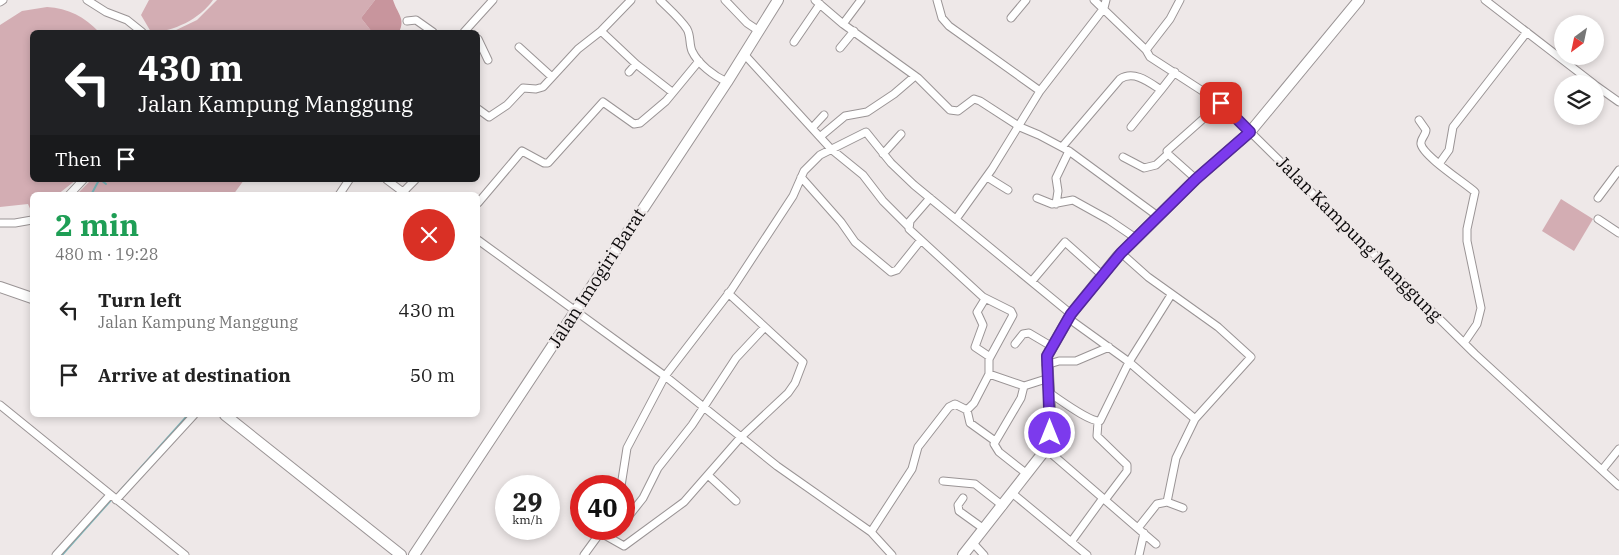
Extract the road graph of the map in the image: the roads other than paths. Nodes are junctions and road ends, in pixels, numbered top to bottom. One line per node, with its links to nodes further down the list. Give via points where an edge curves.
1 (87, 0): 21 (street)
2 (493, 0): 23 (street)
3 (631, 0): 24 (street)
4 (660, 0): 34 (street, via 686,27 692,51)
5 (725, 0): 20 (street)
6 (778, 0): 20 (main road, Jalan Imogiri Barat)
7 (861, 0): 19 (street)
8 (937, 0): 43 (street, via 942,18 949,26)
9 (1026, 0): 17 (street)
10 (1094, 0): 16 (street, Jalan Kampung Manggung)
11 (1106, 0): 16 (street)
12 (1180, 0): 31 (street)
13 (1359, 0): 54 (main road)
14 (1485, 0): 26 (street)
15 (818, 2): 19 (street); 27 (street)
16 (1104, 8): 31 (street, Jalan Kampung Manggung); 43 (street)
17 (1012, 18)
18 (407, 21): 22 (street, via 416,20)
19 (843, 24): 25 (street)
20 (757, 29): 32 (main road, Jalan Imogiri Barat)
21 (140, 30)
22 (430, 30)
23 (469, 30)
24 (601, 31): 35 (street); 40 (street, via 578,48)
25 (854, 31): 30 (street); 39 (street)
26 (1527, 32): 38 (street); 62 (street, via 1452,127 1450,150)
27 (794, 42)
28 (480, 43): 33 (street)
29 (519, 47): 40 (street)
30 (840, 48)
31 (1146, 50): 37 (street, Jalan Kampung Manggung, via 1150,57)
32 (744, 54): 41 (main road, Jalan Imogiri Barat); 51 (street)
33 (488, 60)
34 (699, 60): 41 (street); 45 (street)
35 (636, 64): 36 (street); 45 (street)
36 (629, 72)
37 (1175, 72): 42 (street); 47 (street, Jalan Kampung Manggung)
38 (1582, 75)
39 (915, 76): 52 (street, via 950,110 962,110 976,98); 56 (street, via 867,112 845,116)
40 (552, 77): 48 (street, via 540,88 523,88 489,117)
41 (725, 81): 97 (main road, Jalan Imogiri Barat)
42 (1161, 90): 53 (street); 58 (street, via 1146,80 1126,75)
43 (1040, 91): 52 (street)
44 (1604, 91): 46 (street)
45 (672, 92): 77 (street, via 660,107 637,124 603,102 548,163 522,151)
46 (1619, 102)
47 (1221, 103): 54 (street, Jalan Kampung Manggung); 60 (street, via 1168,149)
48 (480, 112)
49 (824, 115): 51 (street)
50 (1419, 120): 62 (street, via 1426,132 1421,145)
51 (812, 127): 56 (street)
52 (1020, 127): 58 (street); 65 (street)
53 (1131, 127)
54 (1250, 132): 66 (main road); 100 (street, Jalan Kampung Manggung)
55 (901, 134): 59 (street)
56 (821, 136): 57 (street)
57 (831, 149): 59 (street, via 866,132); 64 (street, via 811,162); 84 (street, via 863,175)
58 (1066, 149): 78 (street, via 1056,178); 79 (street)
59 (883, 154): 74 (street)
60 (1168, 154): 61 (street, via 1156,164 1144,168); 66 (street)
61 (1123, 157)
62 (1439, 164): 100 (street, via 1475,192 1467,241 1480,316)
63 (1619, 170): 76 (street)
64 (801, 177): 87 (street, via 855,242 891,272 897,270); 93 (street, via 793,196)
65 (987, 177): 70 (street); 80 (street)
66 (1196, 179): 79 (main road)
67 (81, 182): 71 (street)
68 (389, 182): 72 (street)
69 (413, 182): 73 (street)
70 (1008, 190)
71 (72, 192)
72 (402, 192)
73 (406, 192)
74 (930, 198): 80 (street); 84 (street)
75 (1036, 198): 78 (street)
76 (1598, 198)
77 (480, 201)
78 (1056, 204): 86 (street, via 1073,200)
79 (1159, 217): 86 (main road)
80 (956, 219): 91 (street)
81 (1598, 219): 85 (street)
82 (30, 220): 83 (street)
83 (0, 223)
84 (908, 226): 87 (street)
85 (1619, 233)
86 (1137, 239): 89 (main road)
87 (921, 240): 96 (street)
88 (480, 241): 97 (street)
89 (1121, 253): 90 (main road); 94 (street)
90 (1102, 275): 91 (street, via 1065,242); 98 (main road)
91 (1032, 281): 98 (street)
92 (0, 287): 95 (main road)
93 (728, 294): 99 (street); 108 (street)
94 (1171, 295): 105 (street); 117 (street, via 1210,321 1251,357)
95 (30, 297)
96 (985, 299): 104 (street, via 977,312 984,325 975,347); 104 (street, via 1012,314)
97 (571, 309): 108 (street); 152 (main road, Jalan Imogiri Barat)
98 (1070, 316): 102 (main road); 103 (street)
99 (764, 328): 113 (street, via 736,358); 119 (street, via 804,365 788,393)
100 (1464, 343): 123 (street, Jalan Kampung Manggung)
101 (1015, 344): 102 (street, via 1028,333)
102 (1051, 346): 106 (main road)
103 (1108, 347): 105 (street); 106 (street, via 1076,361)
104 (990, 357): 107 (street)
105 (1129, 362): 117 (street); 118 (street)
106 (1046, 364): 109 (main road)
107 (988, 374): 110 (street); 114 (street, via 974,403)
108 (665, 376): 113 (street); 125 (street, via 629,445)
109 (1046, 379): 110 (street); 111 (main road)
110 (1024, 386): 120 (street, via 1021,398)
111 (1048, 392): 118 (street); 121 (main road, via 1051,426)
112 (0, 405): 130 (street)
113 (704, 408): 119 (street); 136 (street, via 658,468)
114 (967, 410): 120 (street, via 970,423); 140 (street, via 951,405 919,445 912,468)
115 (192, 417): 130 (street)
116 (228, 417): 151 (main road)
117 (1195, 419): 134 (street, via 1176,458)
118 (1098, 422): 132 (street, via 1097,436 1127,465 1127,470)
119 (740, 438): 126 (street); 140 (street)
120 (995, 441): 124 (street, via 999,452)
121 (1046, 449): 124 (main road); 132 (street)
122 (1619, 449): 123 (street)
123 (1602, 470): 128 (street, Jalan Kampung Manggung)
124 (1027, 474): 129 (main road)
125 (623, 475)
126 (709, 476): 133 (street); 142 (street, via 674,511)
127 (943, 480): 135 (street, via 975,484)
128 (1619, 486)
129 (1012, 494): 135 (main road); 146 (street)
130 (113, 497): 149 (street); 150 (street)
131 (963, 498): 139 (street, via 958,505 959,511)
132 (1104, 499): 138 (street); 146 (street)
133 (736, 501)
134 (1167, 502): 137 (street); 138 (street, via 1157,504)
135 (1003, 506): 139 (main road)
136 (635, 508)
137 (1183, 508)
138 (1138, 528): 141 (street)
139 (984, 529): 147 (main road)
140 (871, 532): 154 (street)
141 (1144, 533): 148 (street); 158 (street)
142 (635, 538)
143 (595, 540): 153 (street)
144 (613, 540): 145 (street, via 620,546)
145 (632, 540)
146 (1071, 542): 157 (street)
147 (973, 543): 155 (main road); 156 (street)
148 (1156, 544)
149 (56, 555)
150 (185, 555)
151 (401, 555)
152 (414, 555)
153 (584, 555)
154 (892, 555)
155 (963, 555)
156 (984, 555)
157 (1087, 555)
158 (1139, 555)

